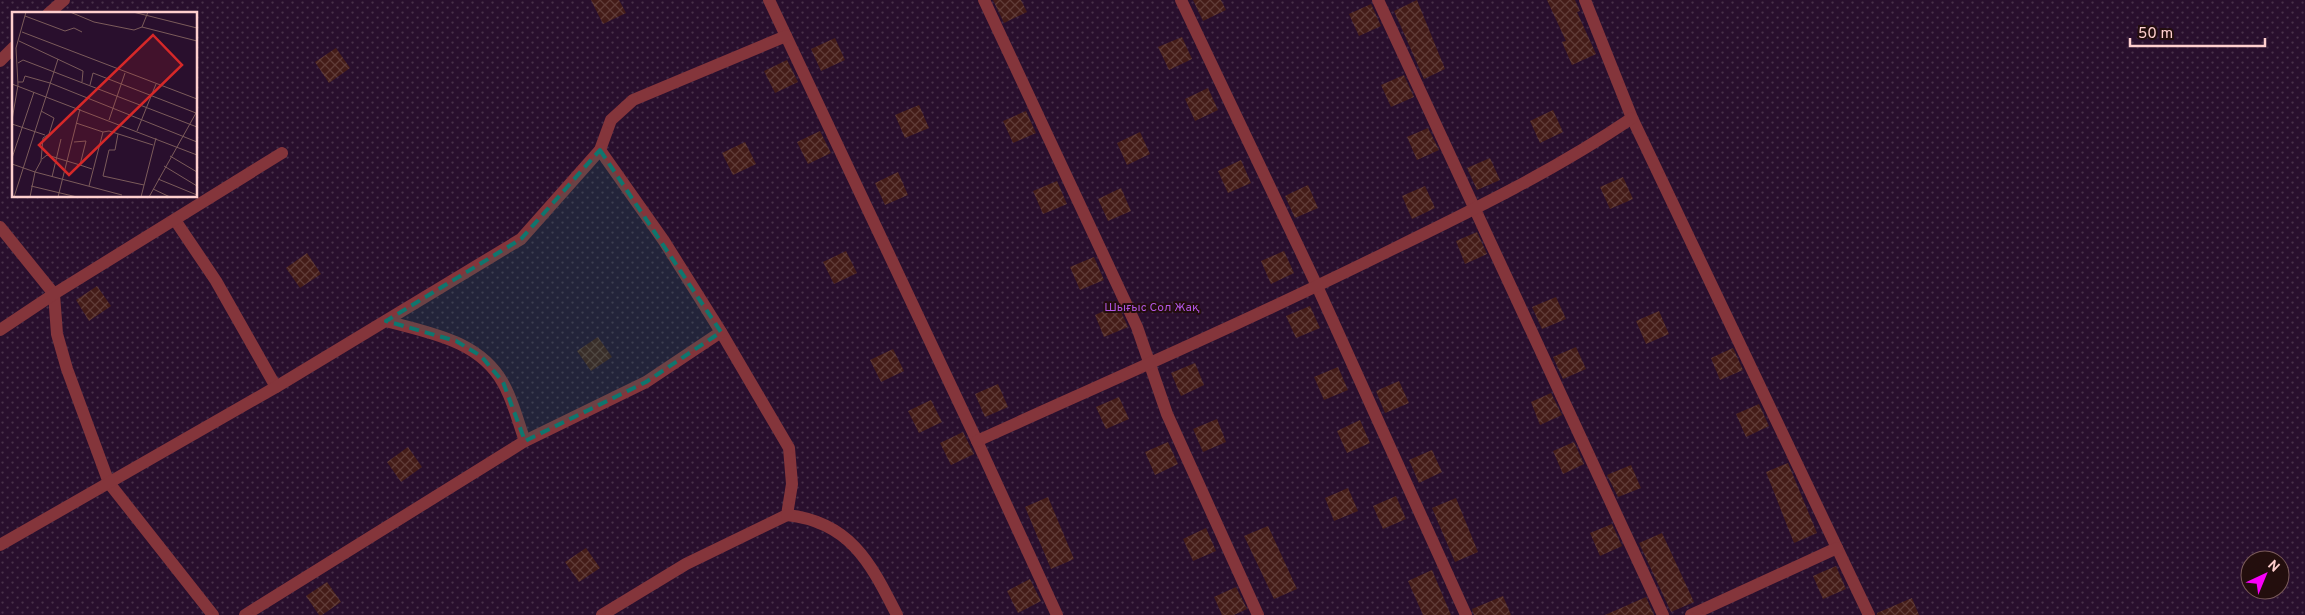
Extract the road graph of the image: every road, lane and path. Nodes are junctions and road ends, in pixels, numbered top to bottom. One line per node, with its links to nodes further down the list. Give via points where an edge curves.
1 (64, 0): 7 (street)
2 (769, 0): 8 (street)
3 (984, 0): 22 (street, via 1137,327)
4 (1180, 0): 17 (street)
5 (1378, 0): 14 (street)
6 (1585, 0): 11 (street)
7 (50, 12)
8 (786, 36): 12 (street, via 633,100 611,120); 25 (street)
9 (12, 49): 10 (street)
10 (0, 61)
11 (1632, 118): 14 (street, via 1589,147); 29 (street)
12 (600, 150): 19 (street, via 521,239); 21 (street, via 664,241)
13 (282, 153): 15 (street)
14 (1475, 209): 17 (street); 37 (street)
15 (175, 220): 18 (street); 23 (street, via 216,281)
16 (0, 227): 18 (street)
17 (1318, 286): 22 (street); 36 (street)
18 (54, 294): 20 (street); 26 (street, via 57,334 66,369)
19 (386, 321): 23 (street); 24 (street, via 456,341 481,356 503,382)
20 (0, 330)
21 (721, 332): 24 (street, via 646,382); 27 (street, via 789,448 792,484)
22 (1148, 363): 25 (street); 35 (street, via 1167,414)
23 (276, 387): 26 (street)
24 (525, 441): 31 (street)
25 (977, 441): 34 (street)
26 (109, 483): 28 (street); 30 (street)
27 (787, 515): 32 (street, via 686,564); 33 (street, via 806,517 849,540 873,567)
28 (0, 545)
29 (1837, 548): 38 (street); 39 (street)
30 (213, 615)
31 (245, 615)
32 (602, 615)
33 (897, 615)
34 (1056, 615)
35 (1258, 615)
36 (1466, 615)
37 (1663, 615)
38 (1691, 615)
39 (1869, 615)

